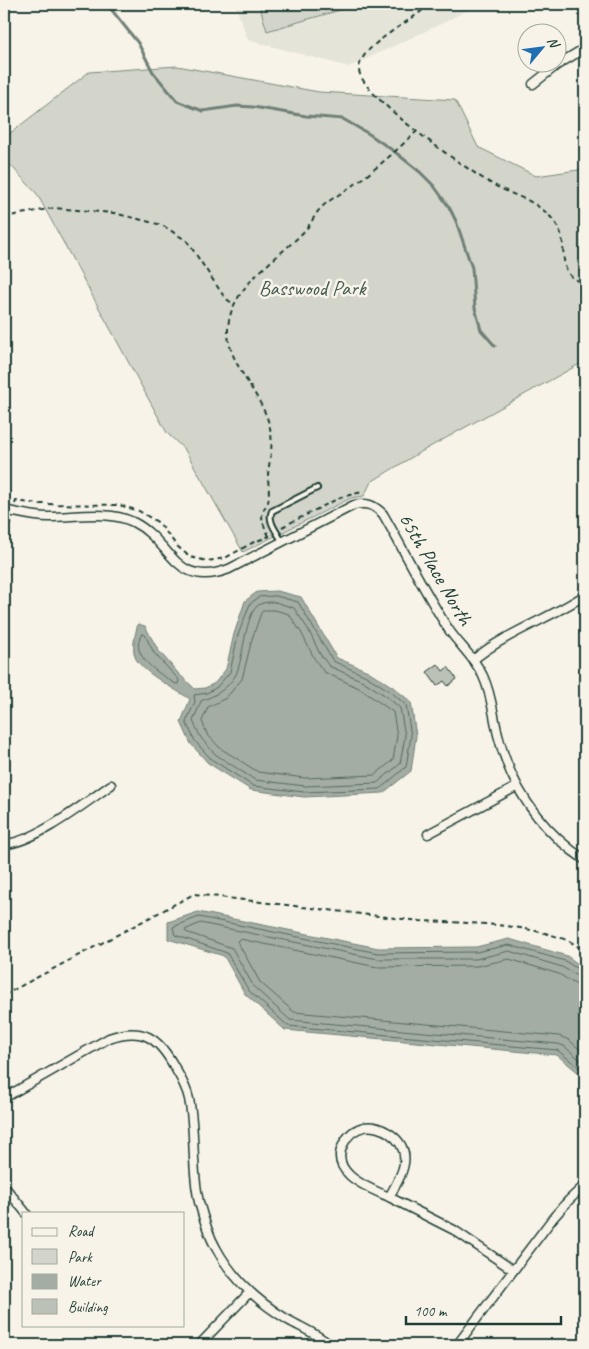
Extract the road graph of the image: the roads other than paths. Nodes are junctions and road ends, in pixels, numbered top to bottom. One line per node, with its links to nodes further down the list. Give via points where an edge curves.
1 (585, 48): 2 (street)
2 (533, 84)
3 (316, 488): 5 (lane, via 272,511 270,516)
4 (4, 510): 5 (street, 65th Place North, via 48,517 108,516 132,521 145,529 180,566 192,572 209,574 229,569)
5 (282, 541): 7 (street, 65th Place North, via 354,505 371,504 378,508 450,631)
6 (585, 595): 7 (street, via 497,642)
7 (473, 660): 9 (street, 65th Place North, via 489,691 501,748)
8 (111, 785): 11 (street, via 42,831)
9 (516, 787): 10 (street); 12 (street, 65th Place North, via 538,820)
10 (428, 834)
11 (4, 844)
12 (585, 860)
13 (4, 1098): 19 (street, via 109,1038 136,1033 149,1036 168,1055 189,1097 198,1193 206,1225 229,1268)
14 (585, 1185): 18 (street, via 553,1218)
15 (4, 1186): 17 (street)
16 (389, 1196): 16 (street, via 404,1168 404,1149 385,1130 366,1126 358,1129 341,1148 340,1162 352,1178); 18 (street, via 470,1240)
17 (25, 1212)
18 (513, 1270): 22 (street)
19 (250, 1292): 20 (street); 21 (street, via 266,1306)
20 (199, 1345)
21 (330, 1345)
22 (457, 1345)

